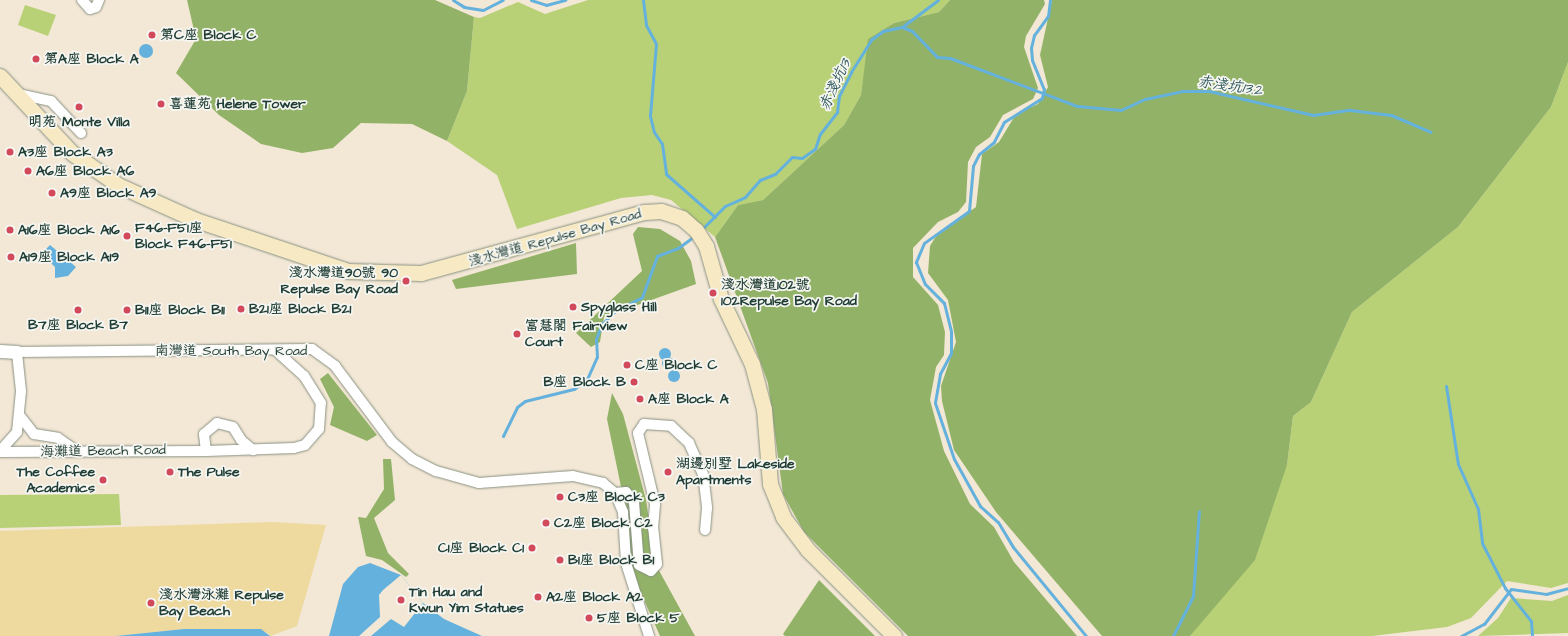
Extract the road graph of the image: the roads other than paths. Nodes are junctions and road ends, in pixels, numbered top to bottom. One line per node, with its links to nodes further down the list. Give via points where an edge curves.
1 (82, 0): 2 (street, via 90,9 96,7)
2 (99, 0)
3 (0, 76): 5 (main road, 淺水灣道 Repulse Bay Road)
4 (0, 87): 5 (main road, 淺水灣道 Repulse Bay Road)
5 (18, 94): 6 (street, via 51,101); 18 (main road, 淺水灣道 Repulse Bay Road, via 72,153 127,189 196,220 348,271 421,273 638,213 661,211 682,218 696,230 706,246 721,298 755,371 764,409 770,484 782,517 808,550)
6 (81, 133)
7 (0, 350): 9 (street, 南灣道 South Bay Road)
8 (275, 350): 9 (street, 南灣道 South Bay Road); 12 (street, 海灘道 Beach Road, via 316,390 322,416 316,434 305,445); 15 (street, 南灣道 South Bay Road, via 312,350 325,356 375,415 392,442 412,459 436,472 479,483 589,477)
9 (17, 352): 10 (street)
10 (20, 416): 11 (street, via 34,434 58,438); 14 (street, via 14,438)
11 (75, 450): 13 (street, 海灘道 Beach Road); 14 (street, 海灘道 Beach Road)
12 (253, 450): 13 (street, 海灘道 Beach Road); 13 (street, via 241,440 233,426 217,423 204,434)
13 (206, 451)
14 (0, 452)
15 (614, 493): 16 (street, 南灣道 South Bay Road, via 626,492 634,502 639,565 651,571 657,564 653,528 655,504 638,433 644,424 671,426 689,443 703,474 707,502); 17 (street, via 623,512 631,589)
16 (705, 530)
17 (649, 636)
18 (894, 636)

